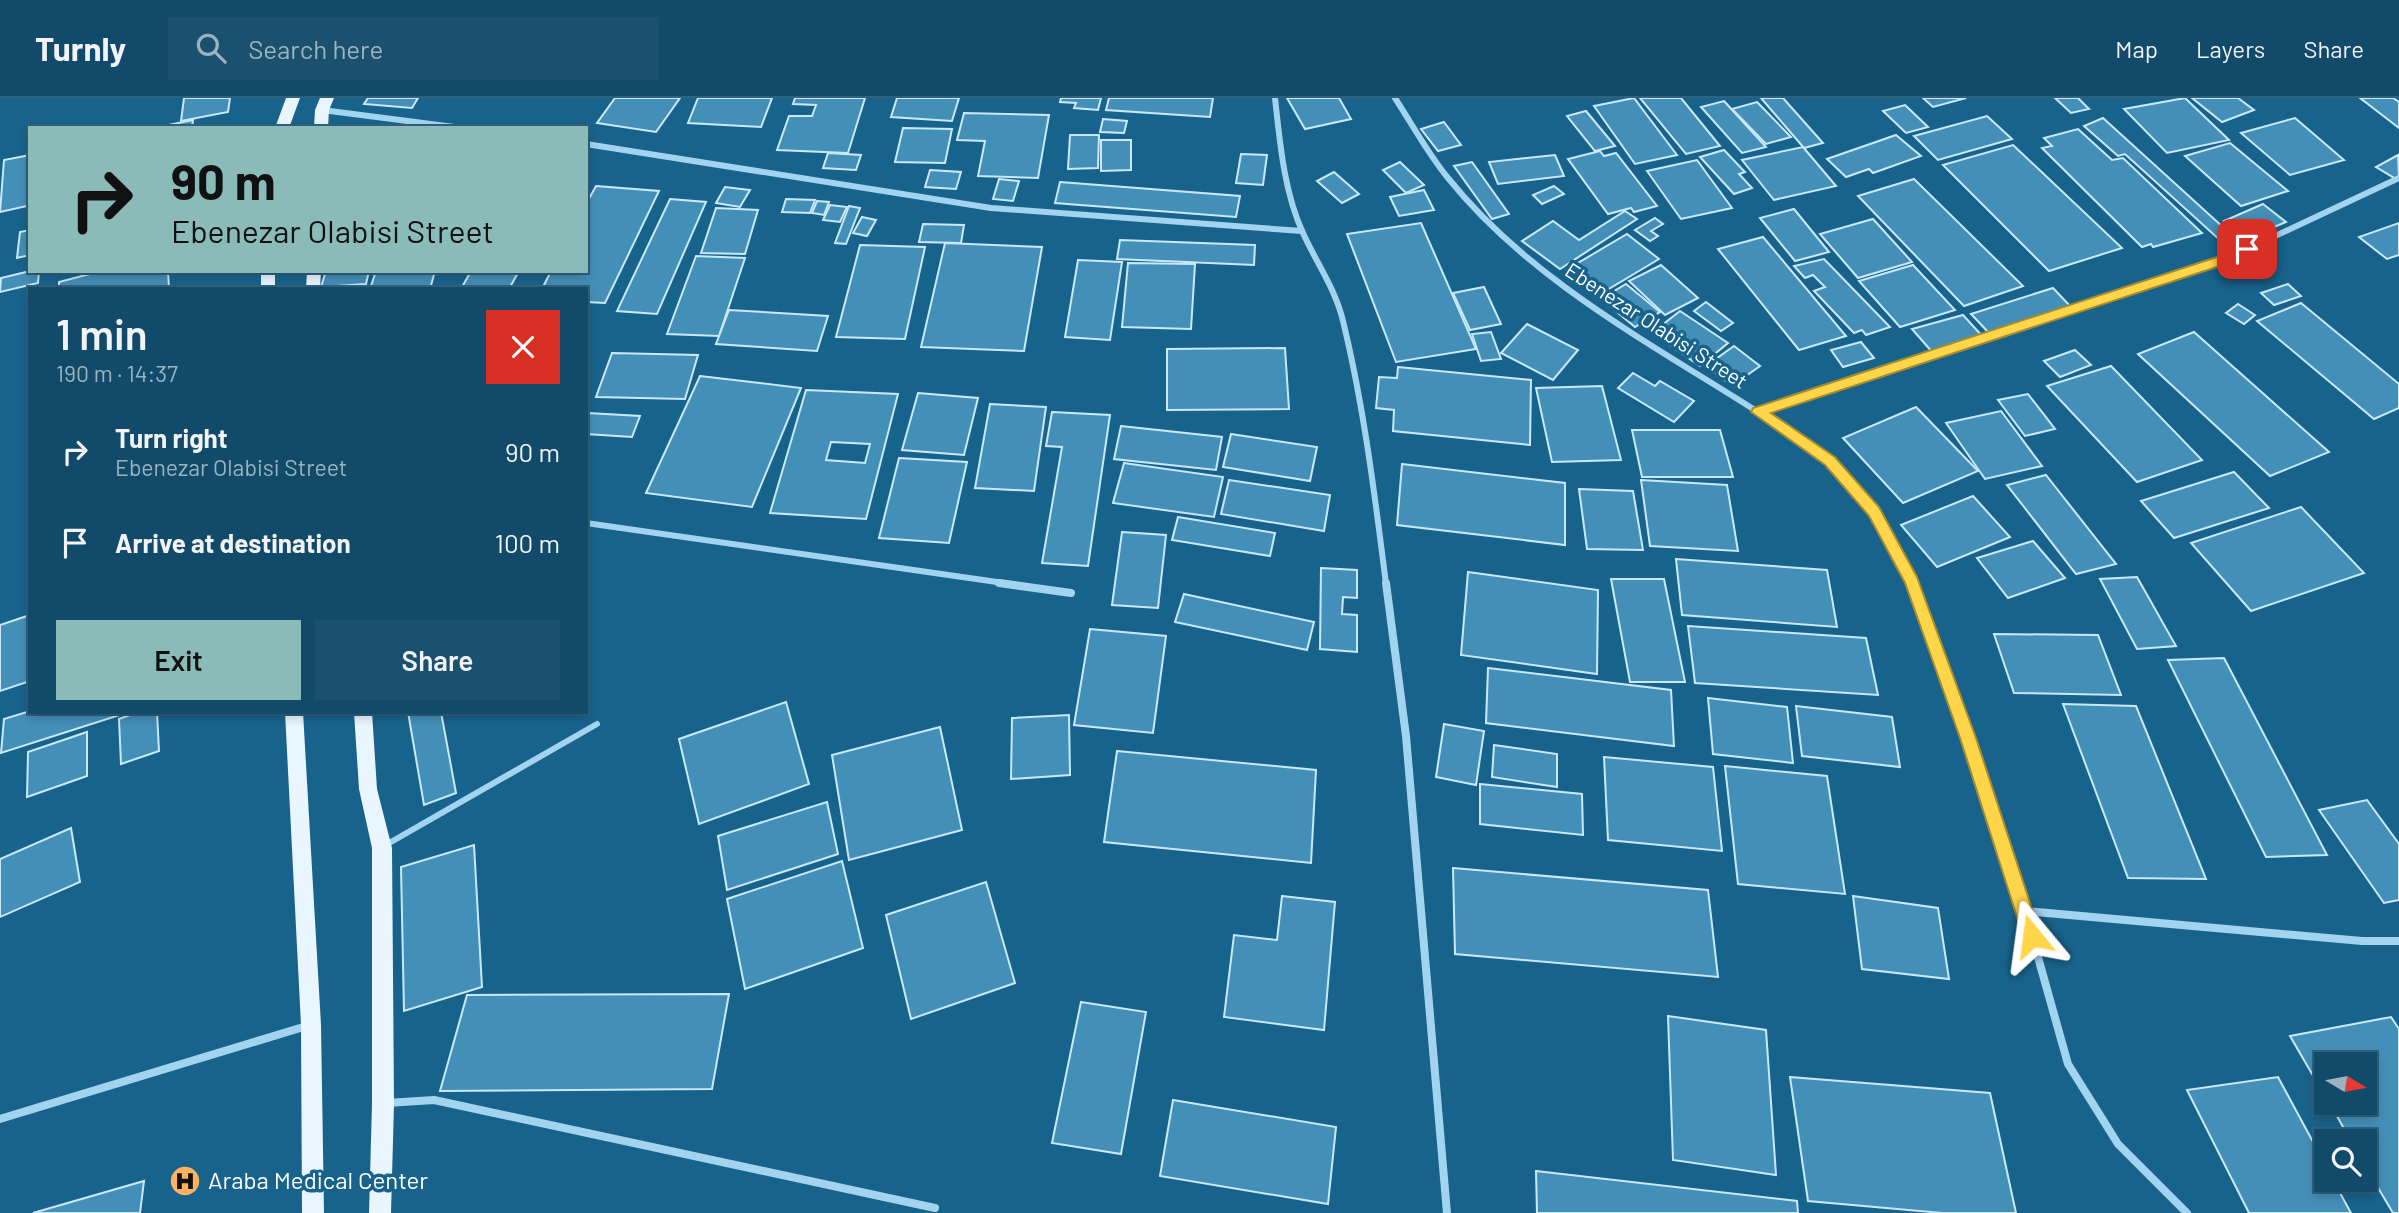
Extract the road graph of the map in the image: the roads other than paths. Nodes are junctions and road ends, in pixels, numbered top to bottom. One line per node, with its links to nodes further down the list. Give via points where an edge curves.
1 (292, 98): 5 (main road)
2 (1275, 98): 10 (street, via 1282,160)
3 (1395, 98): 11 (street, Ebenezar Olabisi Street, via 1448,178 1517,250 1599,311)
4 (324, 104): 6 (main road); 7 (street)
5 (283, 126)
6 (321, 126)
7 (451, 126)
8 (588, 144): 10 (street, via 991,208)
9 (2399, 178): 11 (street, Ebenezar Olabisi Street, via 2222,261)
10 (1302, 231): 26 (street, via 1343,318 1375,496 1406,736)
11 (1758, 412): 18 (street, via 1830,461 1874,511 1912,582)
12 (588, 523): 13 (street)
13 (1071, 593)
14 (294, 714): 20 (main road)
15 (363, 714): 17 (main road, via 368,789)
16 (597, 724): 17 (lane)
17 (382, 848): 21 (main road)
18 (2025, 911): 19 (street); 27 (street, via 2068,1065 2118,1144)
19 (2399, 941)
20 (311, 1025): 22 (street); 24 (main road)
21 (383, 1104): 23 (street, via 434,1100); 25 (main road)
22 (0, 1119)
23 (935, 1208)
24 (313, 1213)
25 (380, 1213)
26 (1447, 1213)
27 (2187, 1213)

